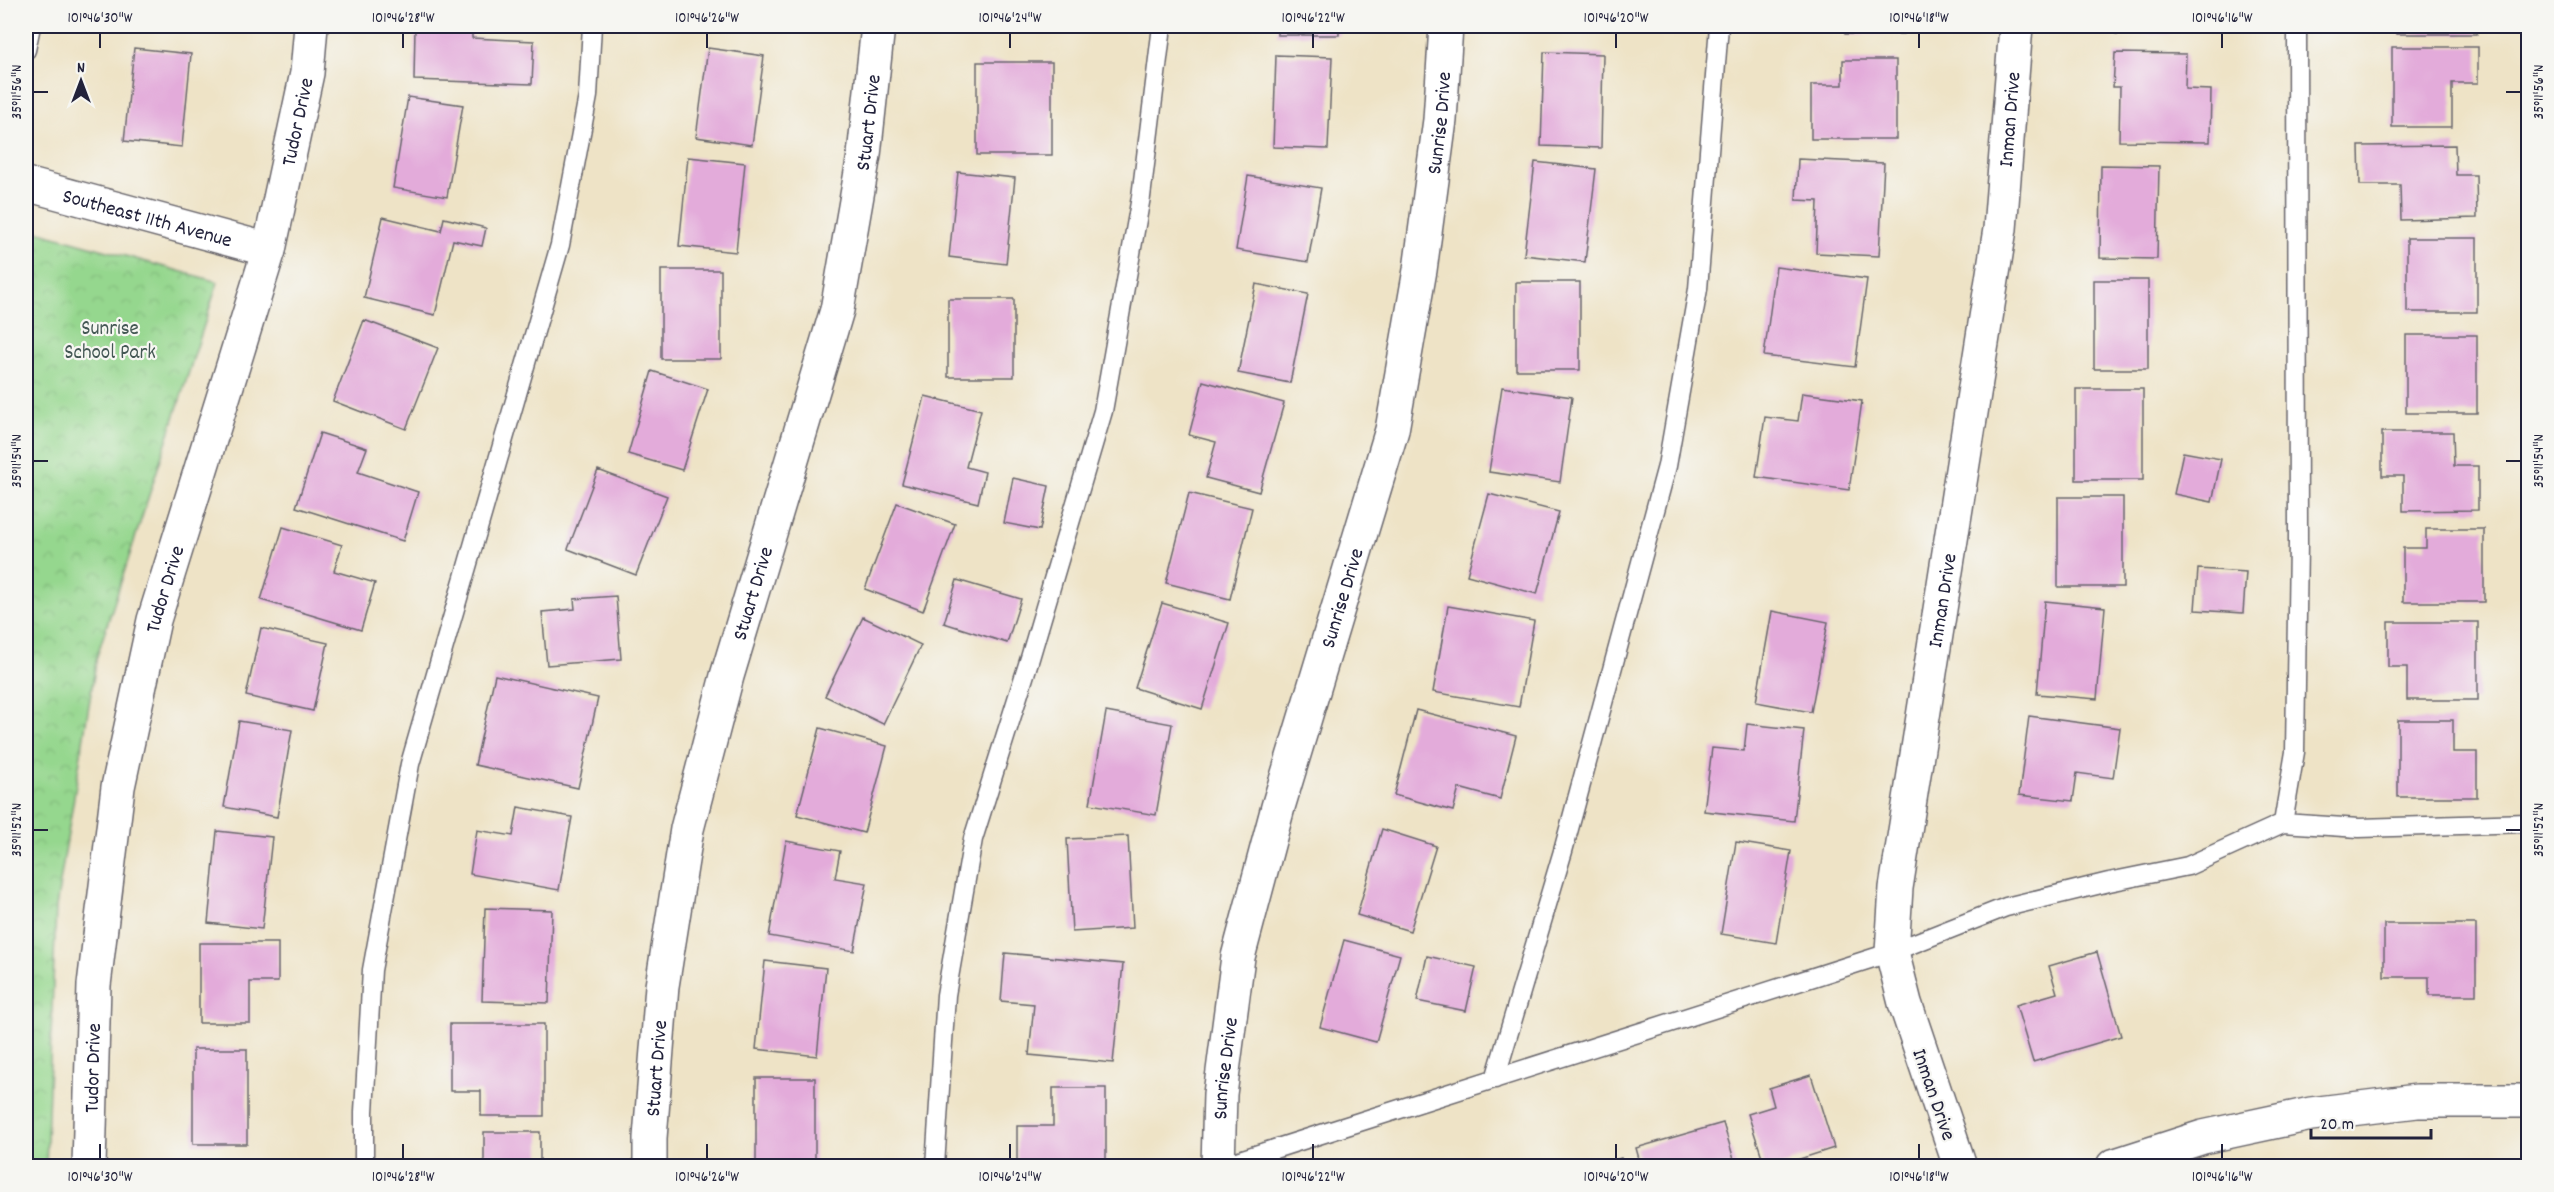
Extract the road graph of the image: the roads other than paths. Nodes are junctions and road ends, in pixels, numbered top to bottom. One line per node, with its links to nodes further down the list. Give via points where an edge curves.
1 (31, 26): 10 (lane)
2 (311, 26): 12 (street, Tudor Drive, via 307,73)
3 (592, 26): 19 (lane, via 588,96 560,245 410,764 372,969)
4 (878, 26): 20 (street, Stuart Drive, via 864,155 837,310 727,676 687,829 662,986)
5 (1162, 26): 21 (lane, via 1141,196 1102,411 973,839 946,995)
6 (1446, 26): 22 (street, Sunrise Drive, via 1438,132 1392,430 1278,807 1238,957 1220,1094)
7 (1719, 26): 16 (lane, via 1698,289 1667,466 1563,851)
8 (2016, 26): 15 (street, Inman Drive, via 2000,229 1896,888)
9 (2296, 26): 13 (lane, via 2295,752)
10 (26, 51)
11 (26, 184): 12 (street, Southeast 11th Avenue)
12 (270, 250): 18 (street, Tudor Drive, via 154,620 118,787 94,986)
13 (2283, 823): 14 (lane, via 2359,828); 15 (lane, via 2188,866 2006,907)
14 (2529, 823)
15 (1892, 952): 16 (lane); 23 (street, Inman Drive)
16 (1495, 1078): 22 (lane)
17 (2529, 1101): 24 (street, via 2417,1101 2311,1114 2204,1137)
18 (89, 1167)
19 (364, 1167)
20 (650, 1167)
21 (935, 1167)
22 (1219, 1167)
23 (1960, 1167)
24 (2113, 1167)

